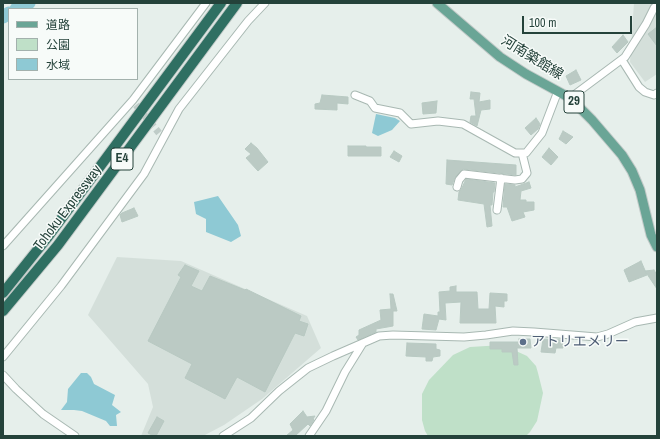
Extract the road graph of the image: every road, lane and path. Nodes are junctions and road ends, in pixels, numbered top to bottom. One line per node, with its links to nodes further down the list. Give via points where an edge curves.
1 (206, 3): 16 (street, via 135,102)
2 (221, 3): 18 (highway, Tohoku Expressway / E4, via 52,232)
3 (237, 3): 19 (highway, Tohoku Expressway / E4, via 58,245)
4 (265, 3): 22 (street, via 179,109 162,135 144,174 61,286)
5 (437, 3): 8 (main road, 河南築館線 / 29, via 500,57)
6 (657, 5): 7 (street)
7 (622, 60): 9 (street, via 639,87 645,92 654,95); 11 (street)
8 (558, 91): 11 (main road, 河南築館線 / 29); 12 (street, via 542,133 526,153)
9 (657, 93)
10 (355, 95): 12 (street, via 370,101 375,108 400,113 411,124 438,121 463,124 515,153)
11 (570, 98): 17 (main road, 河南築館線 / 29, via 622,155 632,171)
12 (522, 153): 13 (street, via 527,173 522,179)
13 (501, 178): 14 (street, via 464,174); 15 (street)
14 (457, 187)
15 (497, 210)
16 (3, 246)
17 (657, 247)
18 (3, 293)
19 (3, 310)
20 (657, 318): 21 (street, via 635,322 597,337 513,331 464,337 379,336)
21 (362, 343): 25 (street, via 308,368 251,418); 26 (street, via 326,411)
22 (3, 357)
23 (3, 375): 24 (street, via 43,414)
24 (75, 436)
25 (223, 436)
26 (309, 436)

